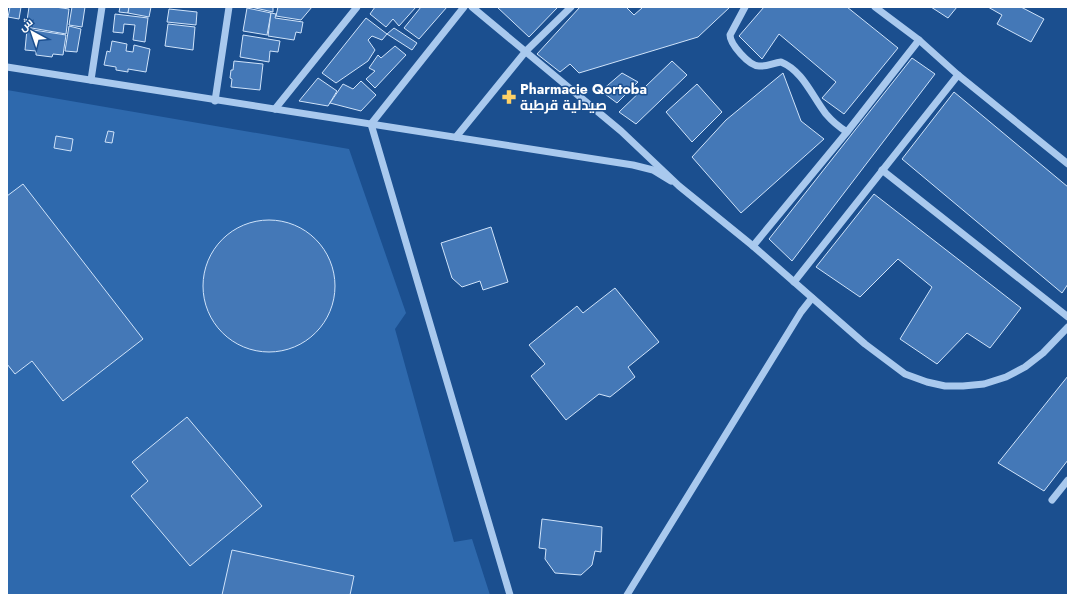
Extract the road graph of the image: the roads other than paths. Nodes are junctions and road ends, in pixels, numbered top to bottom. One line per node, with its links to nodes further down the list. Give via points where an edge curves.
1 (102, 7): 13 (street)
2 (229, 7): 14 (street)
3 (357, 7): 15 (street)
4 (464, 7): 16 (street)
5 (472, 7): 10 (street)
6 (571, 7): 10 (street)
7 (745, 7): 17 (street, via 730,35 731,42 752,65 759,67 781,62 790,68 803,79 834,123)
8 (875, 7): 9 (street)
9 (919, 40): 12 (street); 17 (street)
10 (526, 51): 18 (street); 21 (street, via 621,131)
11 (7, 67): 13 (street)
12 (958, 75): 19 (street); 20 (street)
13 (91, 80): 14 (street)
14 (215, 101): 15 (street)
15 (275, 109): 16 (street)
16 (371, 124): 18 (street); 29 (street)
17 (847, 132): 22 (street)
18 (456, 137): 21 (street, via 633,165 653,170)
19 (1068, 164)
20 (882, 170): 23 (street); 25 (street)
21 (679, 186): 22 (street)
22 (753, 246): 23 (street)
23 (794, 282): 24 (street)
24 (812, 298): 26 (street, via 904,374 946,386 984,384 1006,377 1025,367); 30 (street)
25 (1068, 318)
26 (1068, 327)
27 (1068, 480): 28 (street)
28 (1052, 500)
29 (510, 595)
30 (627, 595)

